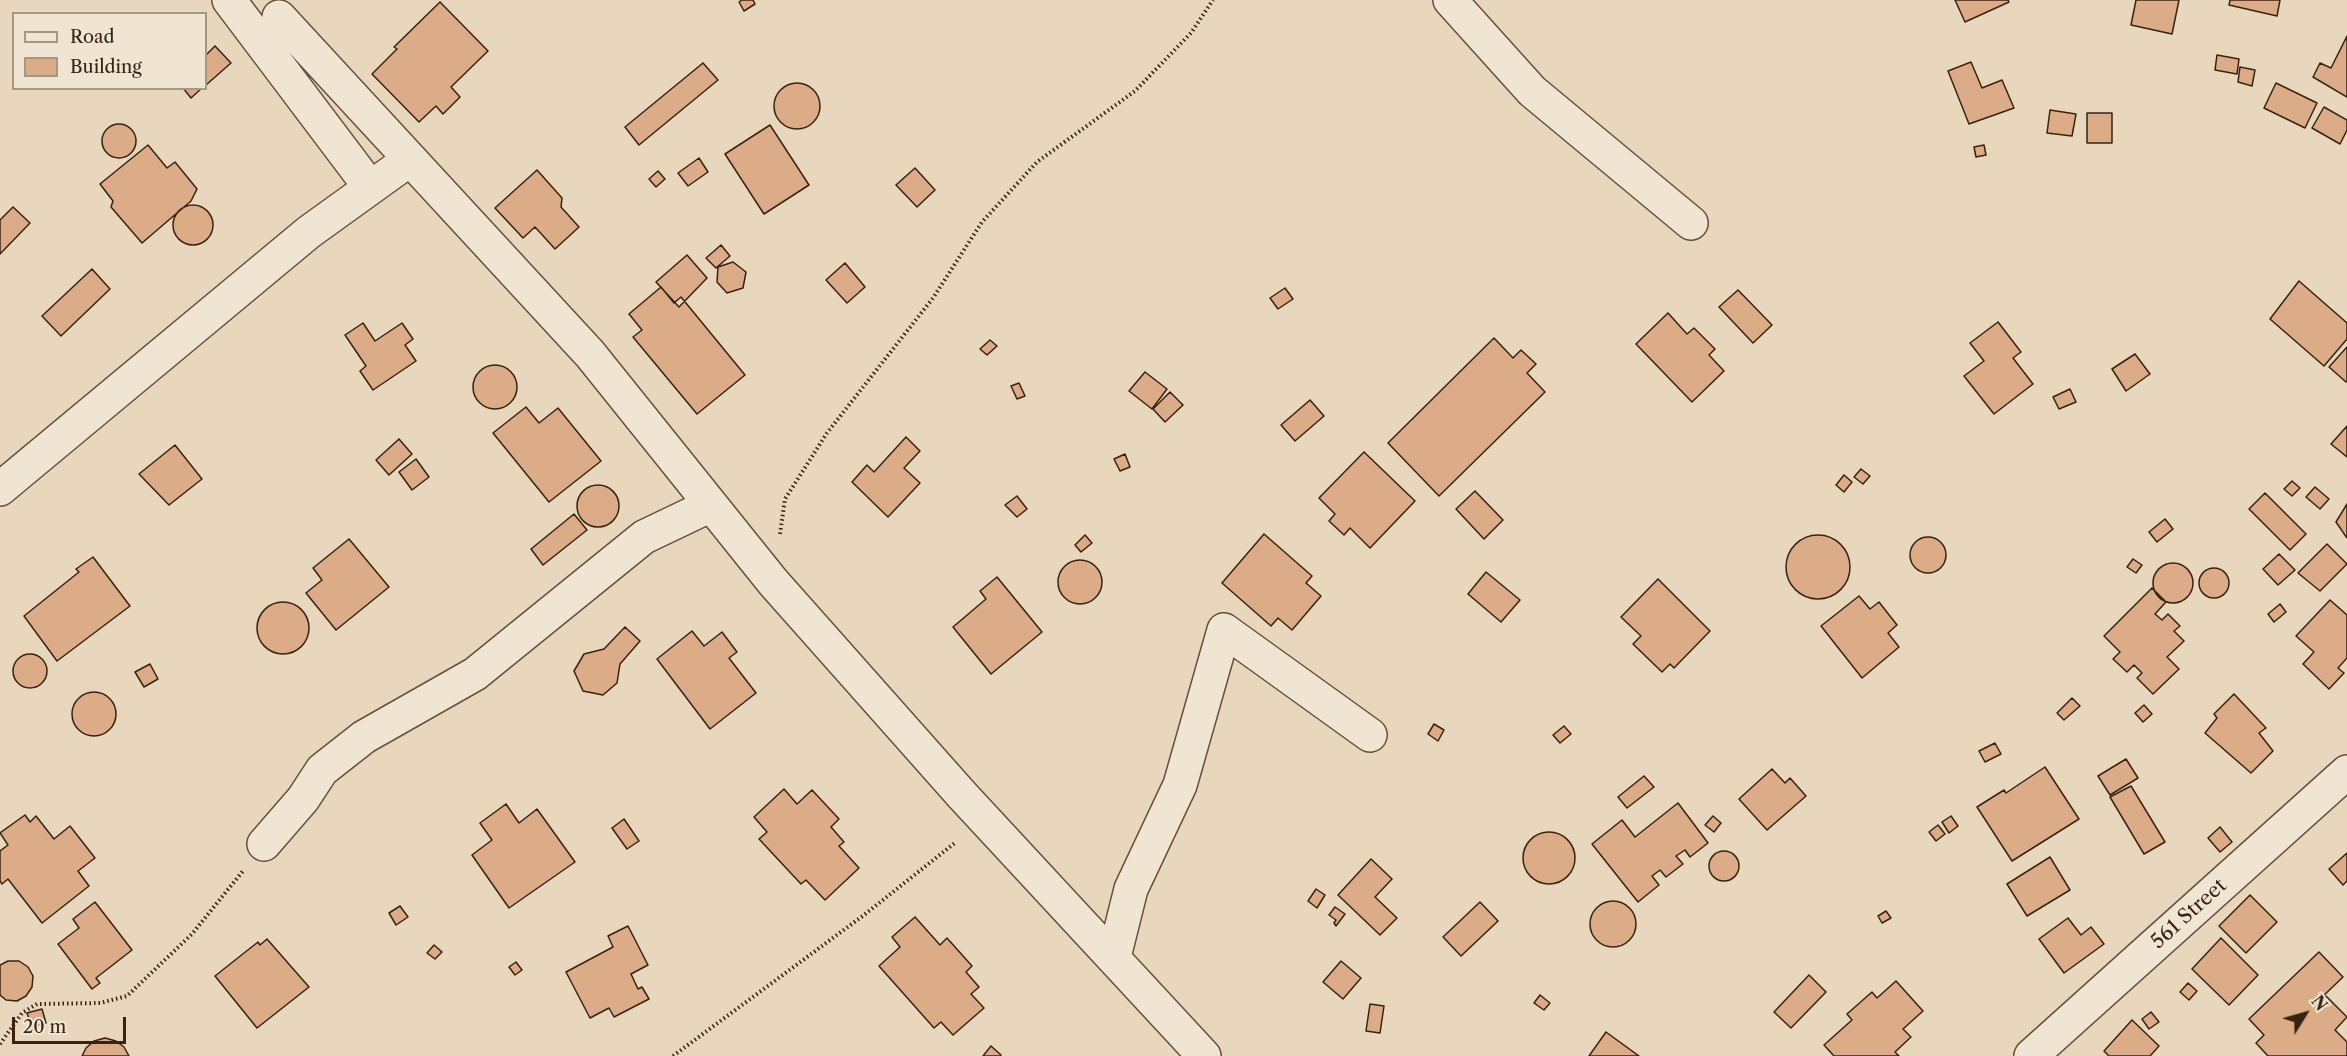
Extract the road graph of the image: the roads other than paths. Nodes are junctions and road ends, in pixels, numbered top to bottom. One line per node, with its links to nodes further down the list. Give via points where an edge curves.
1 (230, 0): 5 (street)
2 (1450, 0): 6 (street, via 1532,91)
3 (279, 17): 4 (street)
4 (409, 160): 5 (street); 8 (street, via 590,354)
5 (370, 187): 7 (street, via 309,232)
6 (1690, 223)
7 (0, 489)
8 (711, 505): 11 (street, via 644,537 475,674 364,737 322,770); 12 (street, via 773,582 984,819)
9 (1370, 735): 12 (street, via 1224,630 1180,784 1131,890)
10 (2347, 772): 14 (street, 561 Street)
11 (264, 844)
12 (1114, 957): 13 (street)
13 (1204, 1056)
14 (2031, 1056)

